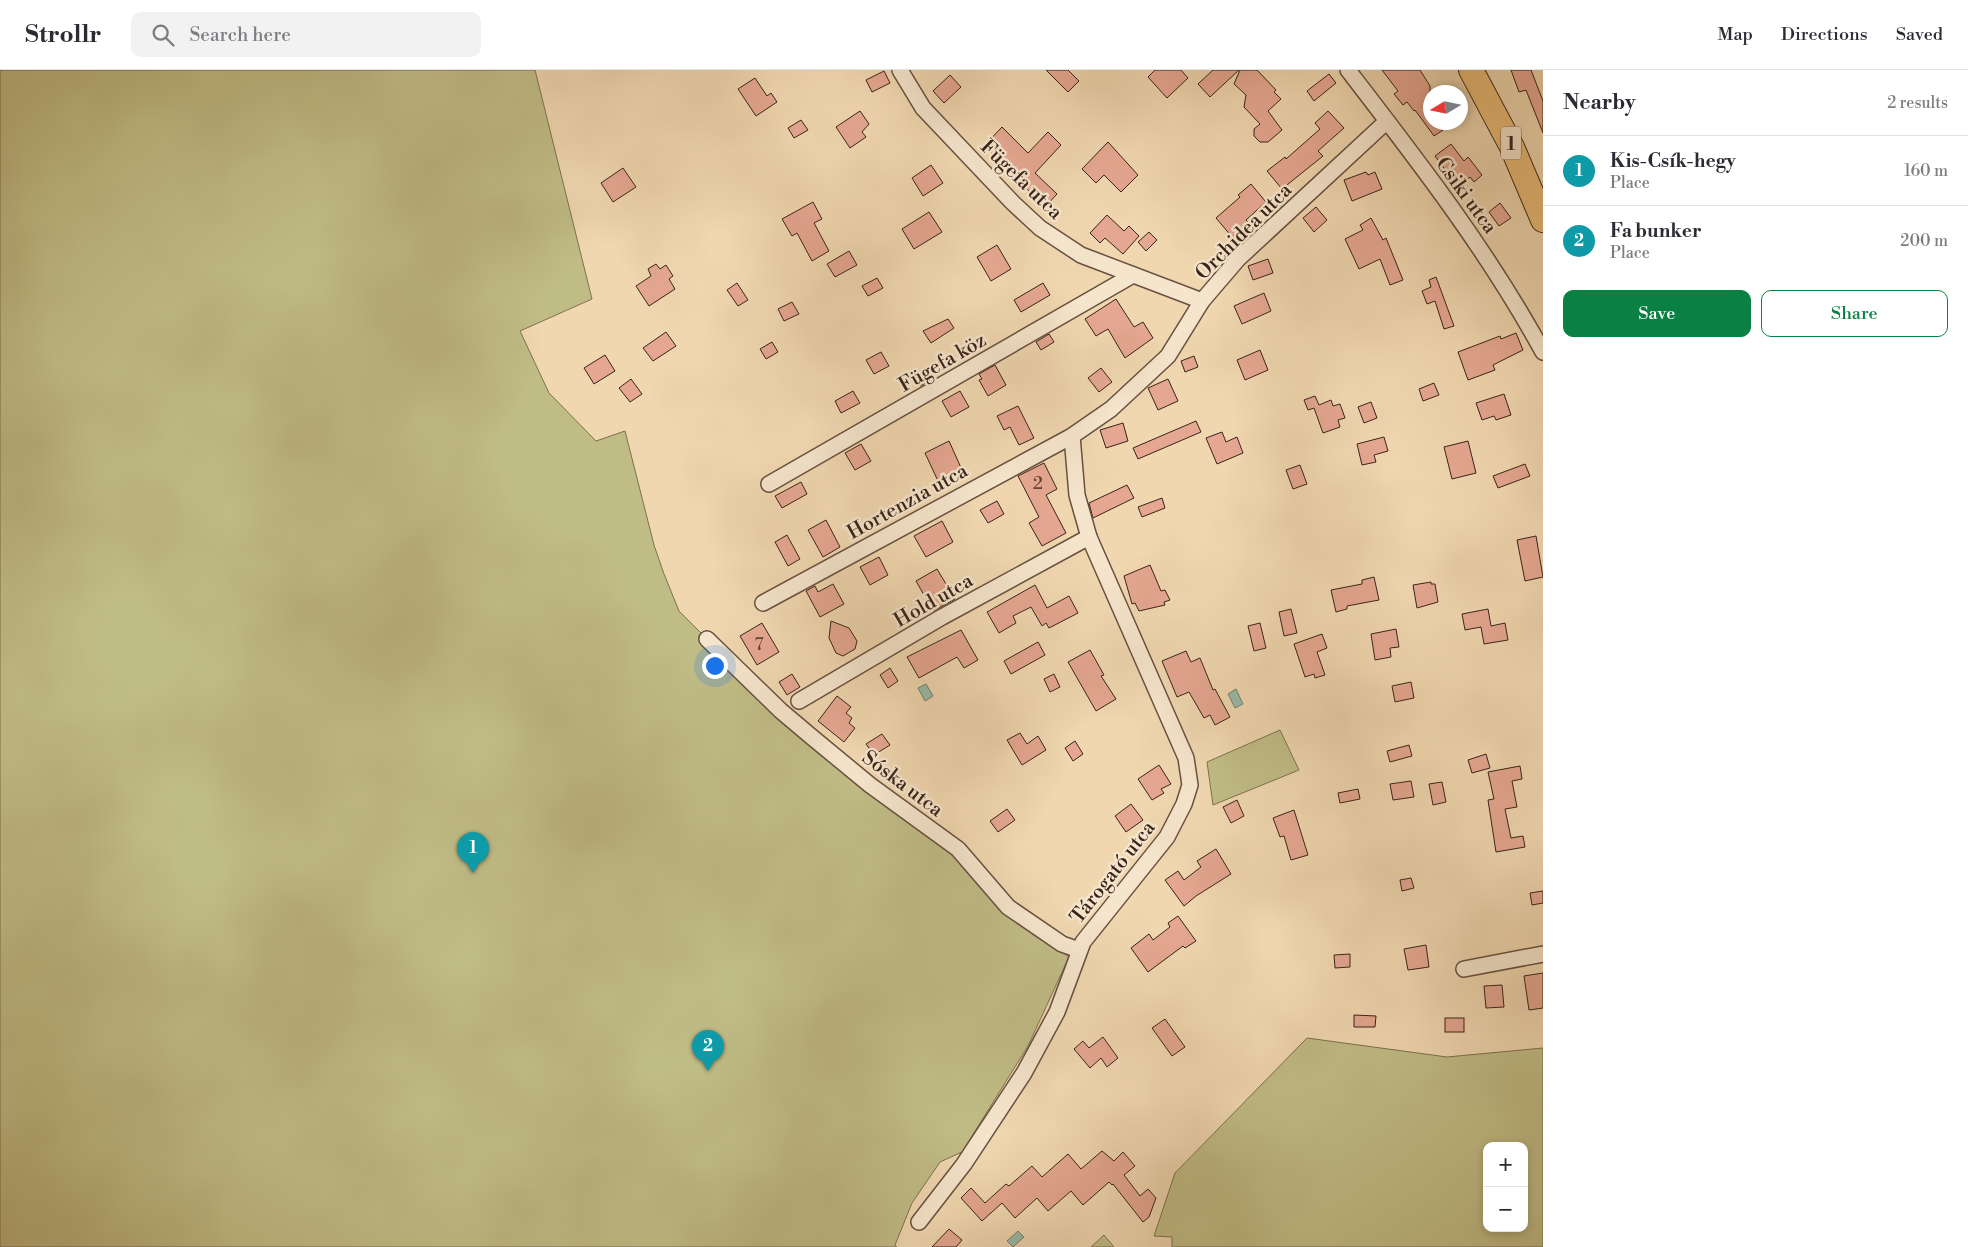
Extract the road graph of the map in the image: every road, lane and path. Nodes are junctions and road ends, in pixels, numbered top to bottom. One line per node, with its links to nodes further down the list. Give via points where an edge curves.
1 (900, 70): 6 (street, Fügefa utca, via 923,108 1040,228 1081,255)
2 (1348, 70): 4 (street, Csiki utca)
3 (1472, 70): 5 (main road, 1, via 1512,147)
4 (1387, 121): 7 (street, Orchidea utca, via 1238,259); 8 (street, Csiki utca, via 1477,242 1522,312)
5 (1543, 220)
6 (1133, 275): 7 (street, Fügefa utca); 10 (street, Fügefa köz)
7 (1202, 301): 9 (street, Orchidea utca, via 1168,356 1111,409)
8 (1543, 352)
9 (1072, 436): 11 (street, Tárogató utca, via 1077,495); 12 (street, Hortenzia utca)
10 (769, 484)
11 (1089, 537): 14 (street, Hold utca, via 942,617); 15 (street, Tárogató utca, via 1186,758 1190,785 1167,837)
12 (763, 603)
13 (707, 639): 15 (street, Sóska utca, via 813,738 870,785 958,849 1008,908 1062,944)
14 (799, 702)
15 (1079, 950): 18 (street, Tárogató utca, via 1057,1012 1028,1066 975,1149)
16 (1543, 954): 17 (street)
17 (1464, 969)
18 (919, 1222)

